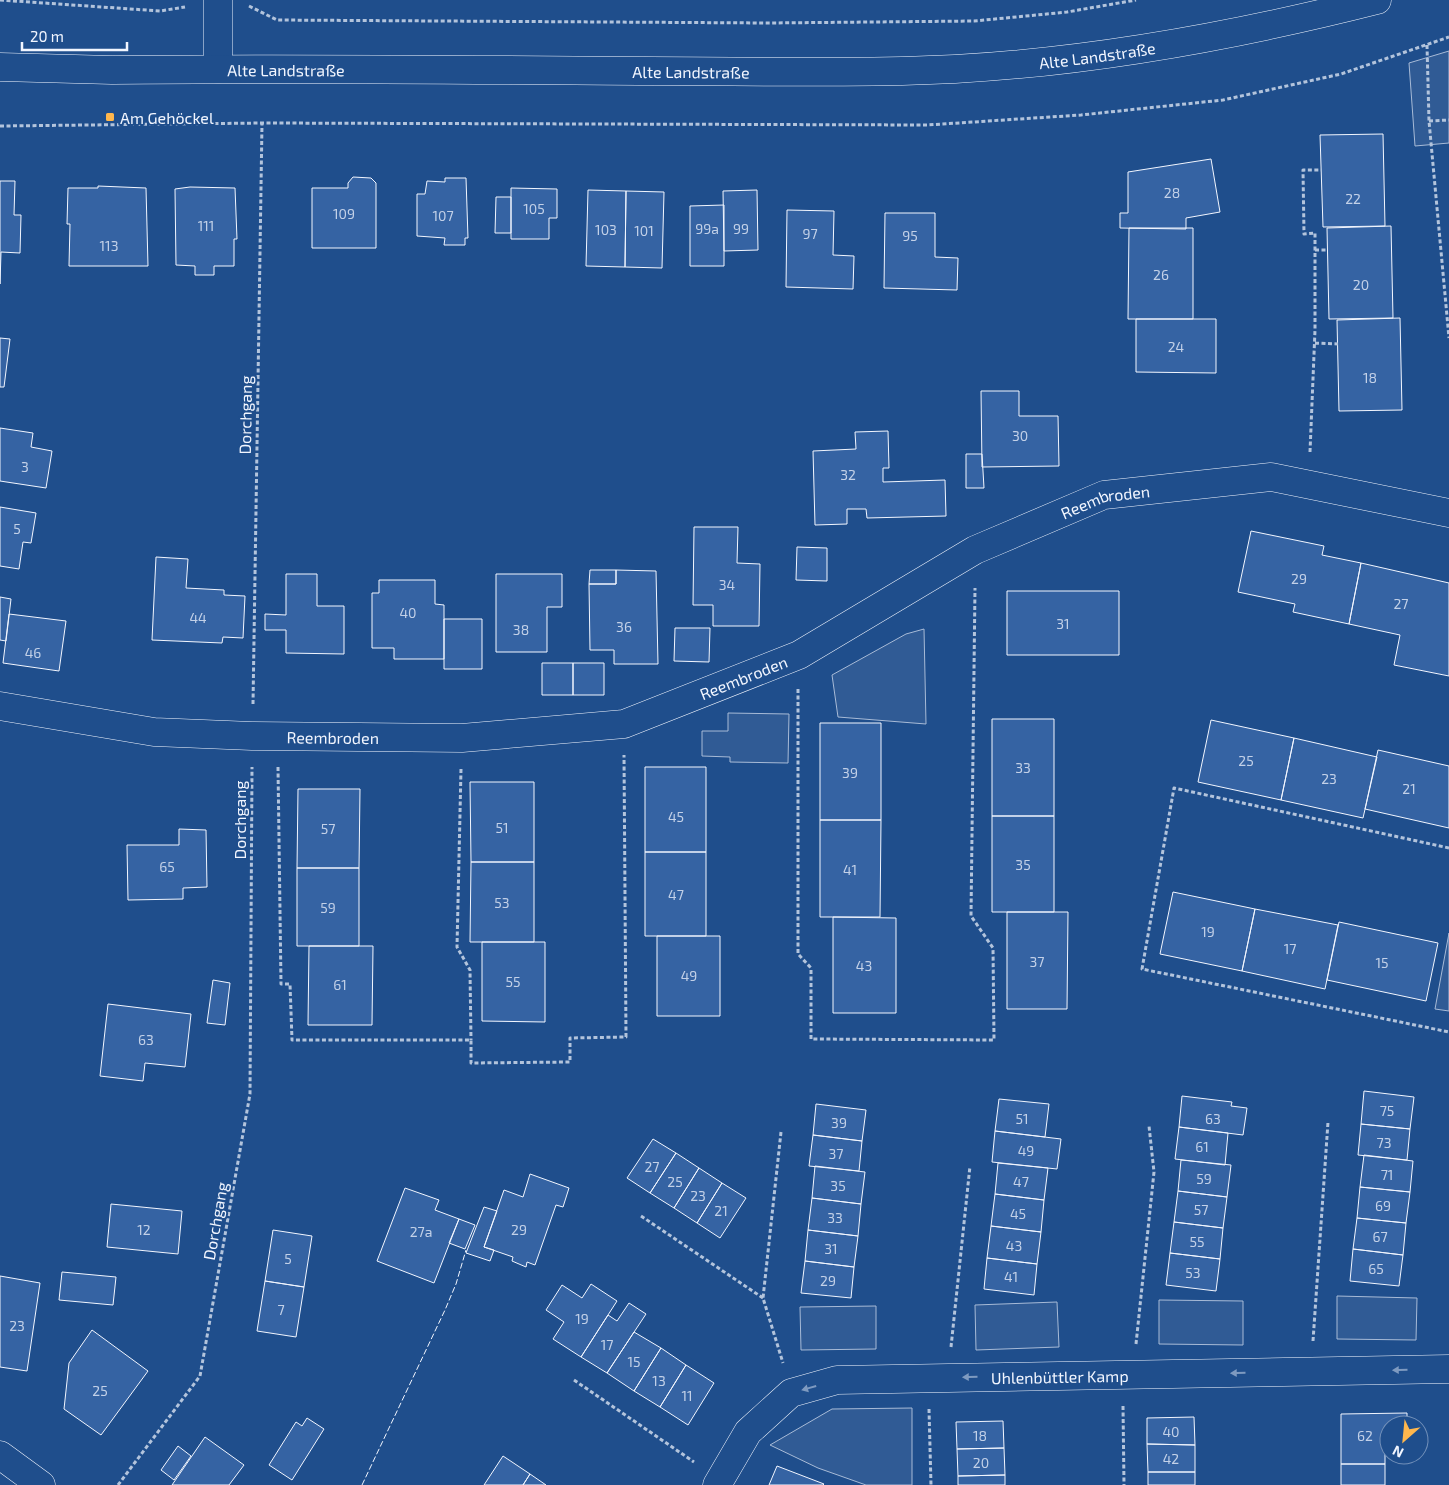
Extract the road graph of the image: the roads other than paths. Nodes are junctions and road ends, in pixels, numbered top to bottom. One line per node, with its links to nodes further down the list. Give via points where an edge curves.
1 (1377, 0): 4 (street, Alte Landstraße, via 1200,40 1077,57 956,68 822,71)
2 (230, 3): 4 (street)
3 (0, 67): 4 (street, Alte Landstraße)
4 (218, 69)
5 (1449, 513): 6 (street, Reembroden, via 1271,477 1104,495 975,550 798,655 624,724 462,738 265,736 154,732)
6 (0, 706)
7 (1449, 1369): 9 (street, Uhlenbüttler Kamp, one-way to 9, via 837,1380 792,1393 748,1432)
8 (0, 1455): 10 (street)
9 (718, 1482)
10 (41, 1485)

